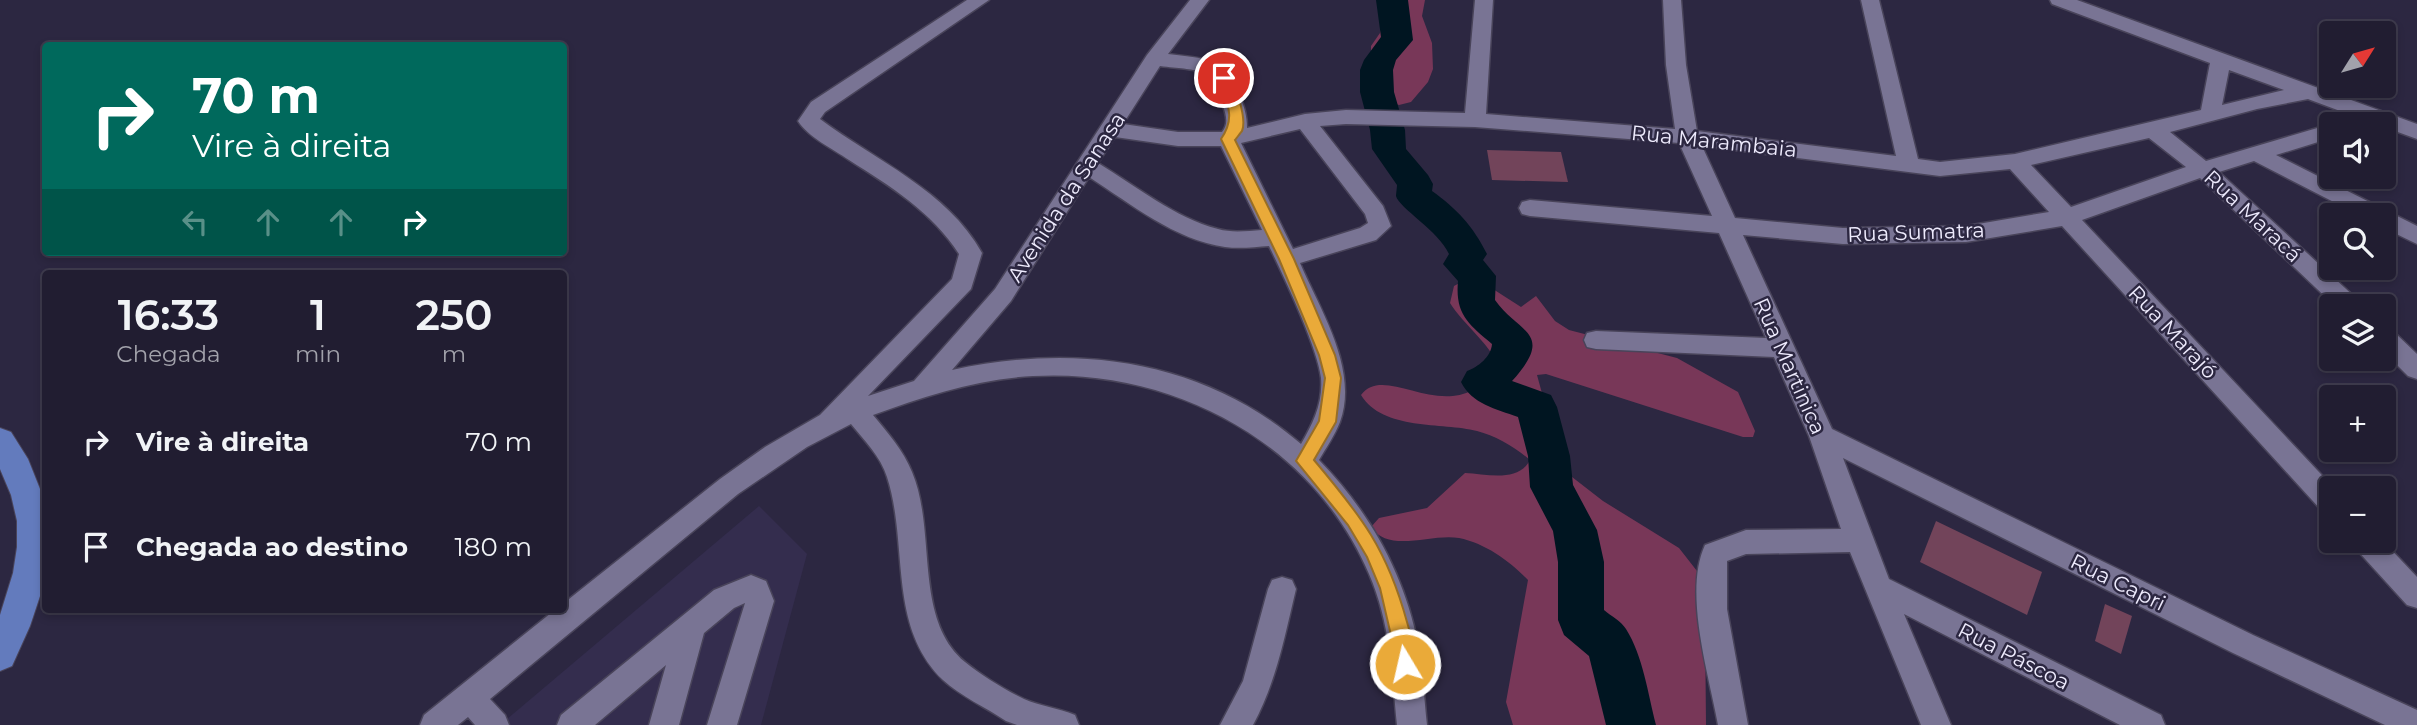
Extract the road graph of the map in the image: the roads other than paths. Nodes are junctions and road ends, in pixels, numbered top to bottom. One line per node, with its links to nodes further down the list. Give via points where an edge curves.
1 (980, 0): 41 (street, via 810,115 808,121 827,136 916,196 961,236 971,253 963,283)
2 (1200, 0): 8 (street, Avenida da Sanasa)
3 (1484, 0): 12 (street)
4 (1672, 0): 19 (street, Rua Martinica, via 1676,65)
5 (1870, 0): 24 (street)
6 (2059, 0): 7 (street)
7 (2221, 58): 9 (street); 11 (street)
8 (1154, 60): 15 (street, Avenida da Sanasa); 20 (street, via 1204,65 1221,75 1237,116 1236,130)
9 (2310, 92): 10 (street); 11 (street, Rua Marambaia)
10 (2353, 112)
11 (2210, 115): 16 (street, Rua Marambaia)
12 (1475, 120): 13 (street, Rua Marambaia, via 1346,117); 19 (street, Rua Marambaia)
13 (1305, 121): 20 (street, Rua Marambaia); 33 (street, via 1375,212 1380,226 1368,234)
14 (2396, 127): 17 (street)
15 (1111, 129): 20 (street, Rua Marambaia, via 1178,139); 23 (street, Avenida da Sanasa)
16 (2153, 130): 22 (street, Rua Marambaia); 25 (street, Rua Maracá)
17 (2417, 132)
18 (2319, 134): 21 (street, Rua Sumatra)
19 (1688, 137): 24 (street, Rua Marambaia); 29 (street, Rua Martinica)
20 (1228, 139): 32 (street)
21 (2255, 153): 25 (street, Rua Sumatra); 26 (street)
22 (2015, 161): 24 (street, Rua Marambaia, via 1940,169); 28 (street, Rua Marajó)
23 (1087, 166): 32 (street, via 1204,233 1229,239); 39 (street, Avenida da Sanasa, via 1003,295)
24 (1909, 166)
25 (2203, 169): 28 (street, Rua Sumatra); 34 (street, Rua Maracá)
26 (2353, 203)
27 (1530, 208): 29 (street, Rua Sumatra)
28 (2066, 217): 29 (street, Rua Sumatra, via 1966,234 1918,236 1843,236); 45 (street, Rua Marajó)
29 (1728, 224): 36 (street, Rua Martinica)
30 (2396, 225): 31 (street)
31 (2417, 236)
32 (1276, 238): 33 (street)
33 (1287, 259): 44 (street, via 1333,378 1327,422)
34 (2337, 294)
35 (1596, 340): 36 (street)
36 (1780, 348): 42 (street, Rua Martinica)
37 (2396, 349): 38 (street)
38 (2417, 369)
39 (922, 387): 40 (street); 44 (street, via 999,369 1049,365 1095,365 1139,372 1233,410)
40 (855, 411): 41 (street); 59 (street, via 900,474 914,541 918,606 927,636 954,671 1017,711)
41 (825, 425): 53 (street, via 722,490)
42 (1822, 436): 46 (street, Rua Martinica); 65 (street, Rua Capri)
43 (0, 442): 52 (main road, via 25,482 35,540 32,573 20,613)
44 (1305, 461): 61 (street, via 1354,520 1389,588 1402,639)
45 (2319, 490)
46 (1859, 540): 48 (street, Rua Martinica); 62 (street, via 1746,542 1715,553 1710,570 1713,608)
47 (2377, 553): 50 (street)
48 (1878, 587): 63 (street, Rua Martinica); 64 (street, Rua Páscoa)
49 (1282, 589): 60 (street, via 1254,690)
50 (2417, 596)
51 (692, 625): 56 (street); 57 (street); 58 (street, via 743,589 751,587 760,595)
52 (0, 654)
53 (469, 697): 54 (street); 55 (street)
54 (435, 725)
55 (494, 725)
56 (572, 725)
57 (664, 725)
58 (722, 725)
59 (1064, 725)
60 (1234, 725)
61 (1412, 725)
62 (1733, 725)
63 (1936, 725)
64 (2150, 725)
65 (2417, 725)

